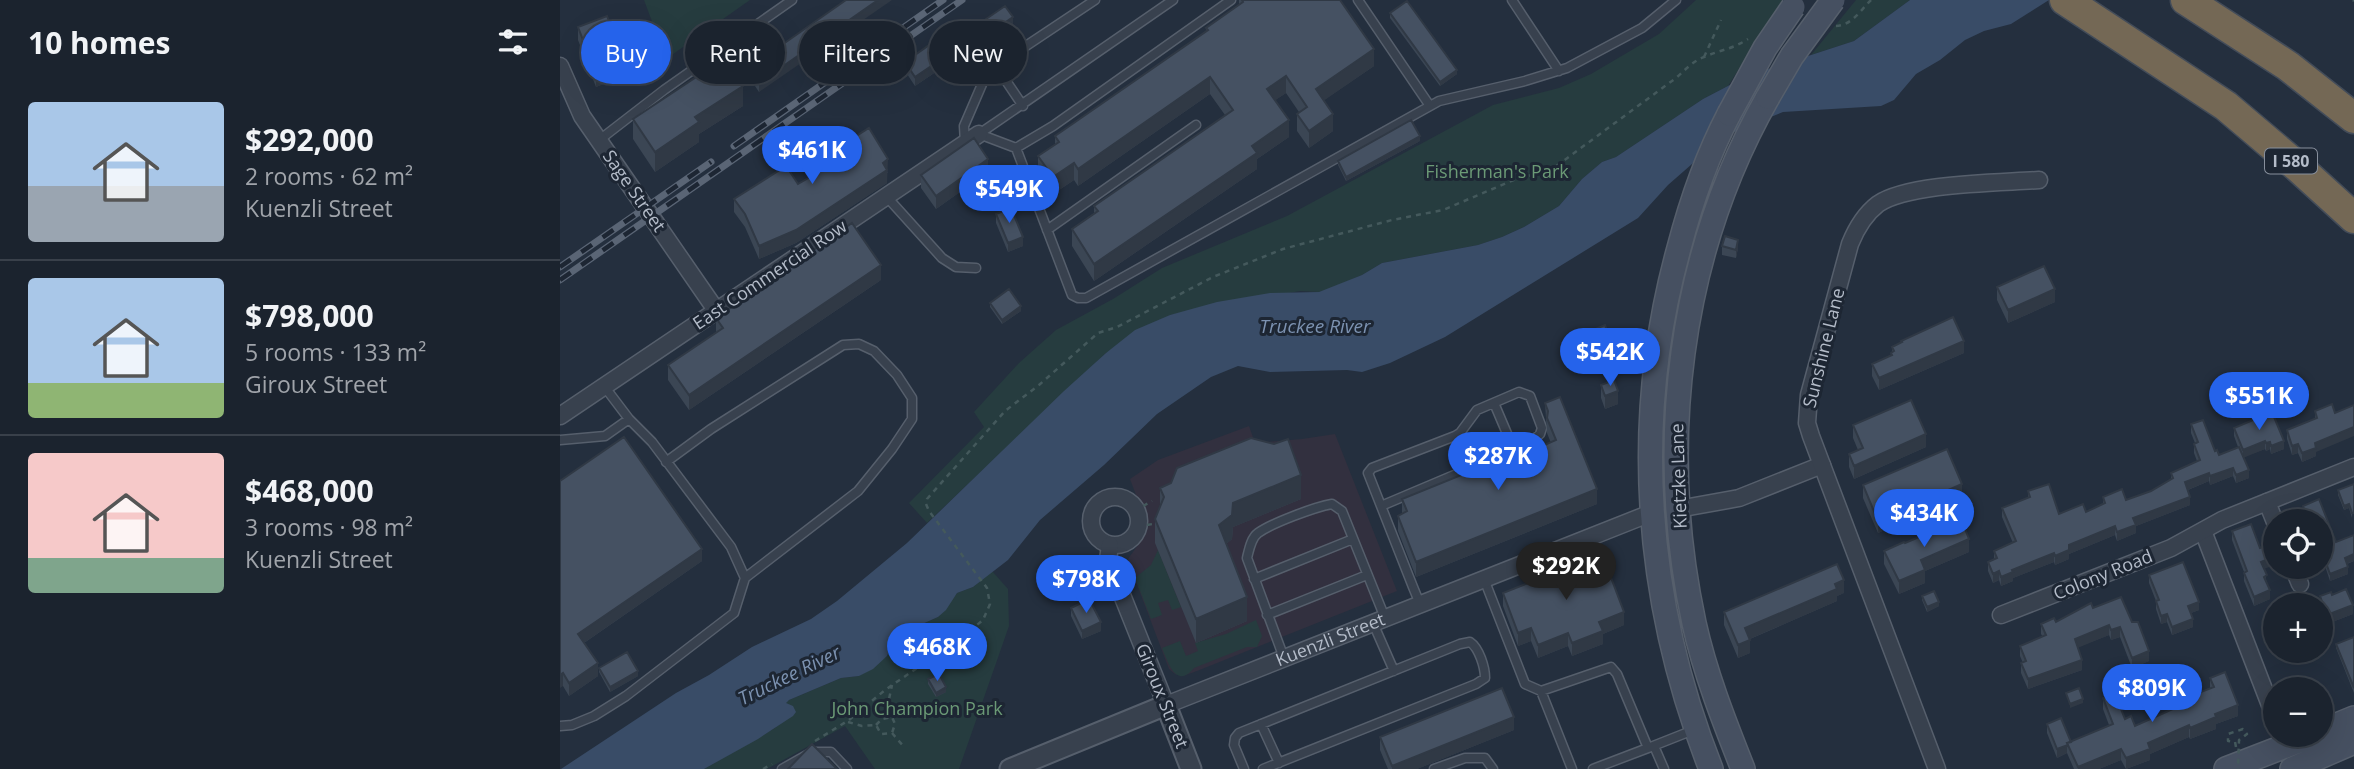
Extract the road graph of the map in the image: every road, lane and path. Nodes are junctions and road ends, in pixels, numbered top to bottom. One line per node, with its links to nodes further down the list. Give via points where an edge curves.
1 (792, 0): 29 (lane)
2 (1095, 0): 17 (lane)
3 (1173, 0): 24 (lane)
4 (1231, 0): 31 (lane)
5 (1358, 0): 25 (lane)
6 (1512, 0): 21 (lane)
7 (1676, 0): 21 (lane, via 1642,28)
8 (1833, 0): 54 (main road, Kietzke Lane, bridge, via 1778,78 1748,132 1723,193 1686,331 1677,405)
9 (1871, 0): 15 (path, via 1843,26)
10 (2065, 0): 34 (highway, I 580, via 2226,106)
11 (2186, 0): 20 (highway)
12 (2212, 0): 20 (highway)
13 (1796, 3): 43 (main road, Kietzke Lane, bridge, via 1740,92 1691,206 1660,325)
14 (1721, 20): 18 (path)
15 (1829, 27)
16 (1751, 37): 18 (path, via 1735,48)
17 (1027, 45)
18 (1704, 57): 75 (path, via 1551,170 1516,179 1443,210 1283,249 1098,333 1005,411 927,499 929,511 987,588 990,604 983,620)
19 (560, 66): 29 (street, Sage Street, via 574,102)
20 (2288, 66): 26 (highway)
21 (1559, 71): 25 (lane)
22 (982, 84): 30 (lane, via 964,126)
23 (1008, 84): 24 (lane)
24 (1023, 106): 28 (lane)
25 (1430, 106): 35 (lane, via 1086,298 1072,295)
26 (2354, 118)
27 (1196, 125): 35 (lane)
28 (979, 134): 30 (street, East Commercial Row); 31 (lane)
29 (598, 141): 37 (street, Sage Street)
30 (965, 143): 33 (street, East Commercial Row)
31 (1016, 148): 35 (lane)
32 (2039, 180): 47 (street, Sunshine Lane, via 1904,192 1866,216 1850,244 1809,395 1807,423)
33 (886, 196): 36 (lane, via 942,258 956,267); 37 (street, East Commercial Row)
34 (2354, 218)
35 (1047, 230)
36 (976, 268)
37 (716, 310): 38 (street, East Commercial Row)
38 (604, 386): 40 (street, East Commercial Row); 41 (lane)
39 (1494, 403): 42 (lane, via 1477,410); 45 (lane); 45 (lane, via 1519,392 1530,396 1542,428 1530,443)
40 (560, 416)
41 (629, 419): 44 (lane, via 605,436); 46 (lane)
42 (1460, 433): 48 (lane); 53 (lane, via 1371,468 1368,473)
43 (1650, 433): 54 (main road, via 1659,448 1666,500); 56 (main road, Kietzke Lane)
44 (560, 440)
45 (1514, 450): 48 (lane)
46 (666, 462): 64 (lane, via 731,547); 64 (lane, via 843,345 859,344 874,351 897,375 912,398 912,419 892,449 858,491)
47 (1822, 465): 54 (street, via 1739,498); 111 (street, Sunshine Lane)
48 (1478, 467): 53 (lane)
49 (2354, 467): 51 (street, Colony Road)
50 (1152, 501): 52 (path)
51 (2267, 502): 55 (street); 59 (street, Colony Road)
52 (1143, 506)
53 (1381, 506): 69 (lane)
54 (1678, 509): 62 (main road, Kietzke Lane)
55 (2270, 509)
56 (1651, 513): 62 (main road, via 1669,538 1674,564); 66 (street, Kuenzli Street); 86 (main road, Kietzke Lane, via 1672,649)
57 (1158, 523): 58 (path)
58 (1147, 526)
59 (2203, 531): 71 (street, Colony Road); 76 (street)
60 (1353, 539): 63 (lane); 65 (lane); 65 (lane, via 1337,506 1316,507 1258,533 1247,558)
61 (1110, 545): 78 (street, Giroux Street, via 1108,560)
62 (1685, 572): 110 (main road, Kietzke Lane, via 1702,652)
63 (1367, 575): 70 (lane); 72 (lane)
64 (745, 578): 84 (lane, via 734,613 626,696 594,716)
65 (1254, 579): 70 (lane)
66 (1484, 579): 69 (street, Kuenzli Street); 77 (lane, via 1525,684)
67 (2298, 579): 68 (street)
68 (2300, 584)
69 (1420, 604): 72 (street, Kuenzli Street)
70 (1267, 615): 73 (lane)
71 (2001, 615)
72 (1379, 621): 73 (street, Kuenzli Street); 74 (lane)
73 (1284, 658): 78 (street, Kuenzli Street)
74 (1394, 671): 82 (lane); 95 (lane, via 1470,642 1485,678)
75 (892, 685): 79 (path); 81 (path)
76 (2263, 687)
77 (1541, 691): 90 (lane, via 1611,667); 107 (lane)
78 (1166, 705): 101 (street, Kuenzli Street); 102 (street, Giroux Street)
79 (885, 718): 83 (path); 87 (path, via 892,717)
80 (2354, 719): 85 (main road)
81 (847, 722): 83 (path); 89 (path)
82 (1261, 724): 95 (lane); 103 (lane, via 1235,738)
83 (876, 725): 87 (path, via 881,734)
84 (560, 726)
85 (2333, 727)
86 (1696, 729): 90 (lane); 109 (main road, Kietzke Lane)
87 (892, 733): 92 (path)
88 (2354, 742): 93 (main road)
89 (806, 746)
90 (1651, 747): 97 (lane); 108 (lane)
91 (2236, 747): 113 (path, bridge, via 2228,741 2228,734 2243,729 2247,734 2239,740)
92 (905, 748)
93 (2309, 748): 112 (main road); 114 (main road)
94 (774, 763): 98 (path)
95 (1279, 763): 104 (lane)
96 (1456, 765): 105 (lane); 106 (lane, via 1465,758 1485,758)
97 (1660, 768)
98 (762, 769)
99 (782, 769): 100 (lane, via 812,752 831,752)
100 (846, 769)
101 (1010, 769)
102 (1191, 769)
103 (1244, 769)
104 (1263, 769)
105 (1434, 769)
106 (1493, 769)
107 (1572, 769)
108 (1593, 769)
109 (1711, 769)
110 (1743, 769)
111 (1937, 769)
112 (2226, 769)
113 (2238, 769)
114 (2292, 769)

